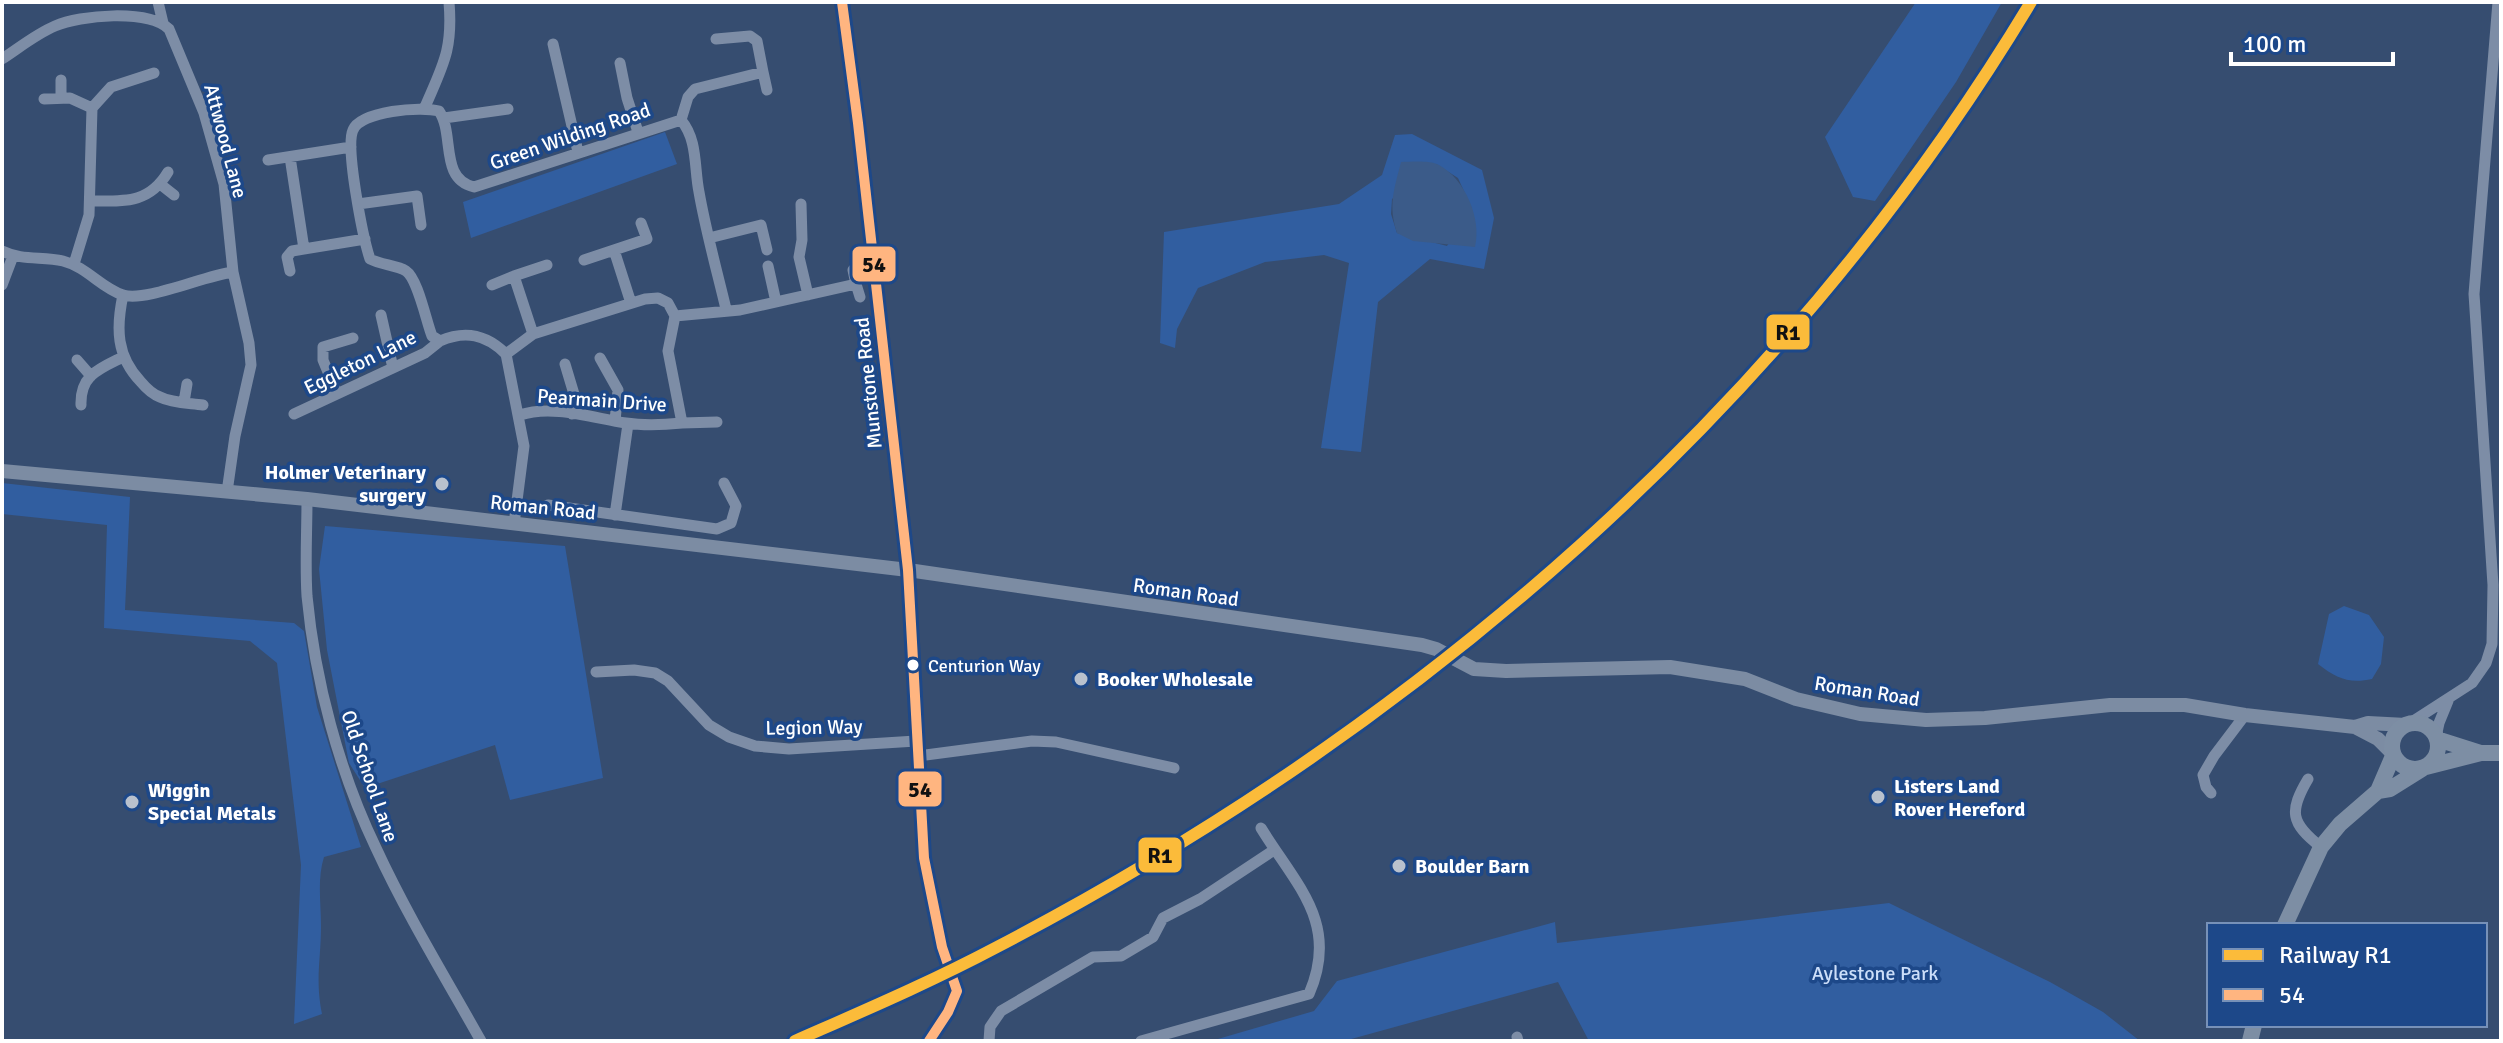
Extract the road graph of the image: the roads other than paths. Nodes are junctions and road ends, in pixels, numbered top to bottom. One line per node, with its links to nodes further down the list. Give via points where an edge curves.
1 (158, 2): 5 (street, Attwood Lane)
2 (449, 2): 16 (street, via 450,45)
3 (842, 2): 88 (street, Munstone Road)
4 (2498, 2): 90 (street, via 2474,294 2493,585 2492,644 2472,683)
5 (163, 23): 8 (street, via 132,16 65,22); 46 (street, Attwood Lane, via 204,113 224,184)
6 (716, 39): 10 (street, via 750,36 757,41)
7 (553, 44): 23 (street)
8 (2, 59)
9 (620, 63): 21 (street)
10 (763, 72): 13 (street); 20 (street, via 695,89)
11 (154, 73): 17 (street, via 111,87)
12 (61, 80): 14 (street)
13 (767, 90)
14 (61, 98): 15 (street); 17 (street)
15 (44, 99)
16 (425, 107): 19 (street); 22 (street, via 366,118 353,128)
17 (92, 108): 29 (street)
18 (508, 109): 19 (street)
19 (444, 118): 23 (street, Green Wilding Road, via 452,168 465,185 482,185)
20 (681, 120): 21 (street, Green Wilding Road); 34 (street, Green Wilding Road, via 696,157)
21 (638, 132): 23 (street, Green Wilding Road)
22 (351, 147): 24 (street); 30 (street)
23 (578, 152)
24 (290, 157): 25 (street); 36 (street)
25 (268, 160)
26 (168, 172): 27 (street)
27 (160, 184): 28 (street); 29 (street, via 139,198)
28 (174, 195)
29 (90, 201): 41 (street)
30 (358, 204): 33 (street, via 417,196); 35 (street)
31 (801, 204): 52 (street, via 799,257)
32 (641, 223): 37 (street, via 647,239)
33 (421, 225)
34 (709, 238): 38 (street, via 761,225); 56 (street, Green Wilding Road)
35 (365, 239): 36 (street); 61 (street, via 370,259 412,277 432,336)
36 (304, 249): 45 (street, via 287,257)
37 (614, 250): 40 (street); 55 (street)
38 (767, 250)
39 (8, 253): 41 (street); 49 (street)
40 (584, 260)
41 (74, 264): 51 (street)
42 (547, 265): 47 (street)
43 (768, 266): 54 (street)
44 (853, 270): 48 (street)
45 (290, 271)
46 (233, 272): 51 (street, via 141,297); 83 (street, Attwood Lane, via 251,365)
47 (514, 276): 50 (street); 59 (street)
48 (856, 284): 52 (street); 53 (street)
49 (2, 285)
50 (492, 285)
51 (123, 295): 63 (street)
52 (808, 295): 54 (street)
53 (860, 297)
54 (776, 302): 56 (street)
55 (631, 303): 58 (street, via 658,298); 59 (street)
56 (726, 309): 58 (street)
57 (381, 315): 67 (street)
58 (675, 316): 79 (street, via 668,351)
59 (533, 334): 62 (street)
60 (353, 338): 70 (street, via 323,347)
61 (440, 341): 62 (street, via 471,333); 67 (street, Eggleton Lane)
62 (506, 354): 76 (street)
63 (123, 357): 68 (street); 71 (street, via 149,390)
64 (600, 358): 77 (street, via 618,390)
65 (77, 360): 68 (street)
66 (565, 364): 75 (street, via 574,394)
67 (393, 368): 70 (street, Eggleton Lane)
68 (91, 376): 72 (street, via 80,393)
69 (187, 384): 71 (street)
70 (337, 394): 74 (street, Eggleton Lane)
71 (184, 402): 73 (street)
72 (81, 405)
73 (203, 405)
74 (294, 414)
75 (572, 414): 76 (street, Pearmain Drive); 77 (street, Pearmain Drive)
76 (520, 415): 87 (street, via 524,446)
77 (615, 421): 80 (street, Pearmain Drive)
78 (717, 422): 79 (street, Pearmain Drive)
79 (682, 423): 80 (street, Pearmain Drive)
80 (628, 424): 86 (street)
81 (2, 471): 83 (main road, Roman Road)
82 (724, 483): 86 (street, via 736,506 731,523 717,529)
83 (227, 492): 84 (main road, Roman Road)
84 (307, 499): 87 (main road, Roman Road); 109 (street, Old School Lane, via 307,596 318,665 346,774 404,906)
85 (548, 505): 86 (street)
86 (615, 515)
87 (514, 524): 88 (main road, Roman Road)
88 (908, 570): 91 (main road, Roman Road, via 1422,645 1474,669 1670,667 1745,679 1796,699 1860,714 1926,720 2110,705 2185,705); 95 (street, Munstone Road)
89 (596, 672): 95 (street, Legion Way, via 655,673 709,725 755,746 789,749)
90 (2448, 701): 92 (street); 94 (street)
91 (2245, 715): 93 (main road, Roman Road); 104 (street, via 2203,775)
92 (2408, 724): 93 (main road, Roman Road); 94 (highway, via 2426,725); 98 (highway, via 2392,739)
93 (2355, 727): 98 (main road, Roman Road)
94 (2437, 738): 96 (highway); 101 (highway, via 2435,758)
95 (916, 741): 99 (street, Munstone Road)
96 (2481, 753): 97 (highway); 101 (highway)
97 (2501, 753)
98 (2393, 754): 101 (highway, via 2408,769); 103 (highway)
99 (918, 756): 100 (street, via 1056,742); 110 (street, Munstone Road, via 924,858 942,947 957,987)
100 (1174, 768)
101 (2424, 768): 103 (highway)
102 (2308, 779): 106 (street, via 2294,810 2298,825)
103 (2378, 791): 106 (highway)
104 (2211, 793)
105 (1261, 828): 107 (street)
106 (2321, 847): 108 (highway)
107 (1274, 850): 111 (street, via 1163,918 1153,937 1121,956 1093,957 1001,1011 990,1027); 112 (street, via 1314,913 1322,947 1309,994)
108 (2286, 923)
109 (481, 1041)
110 (929, 1041)
111 (989, 1041)
112 (1141, 1041)

